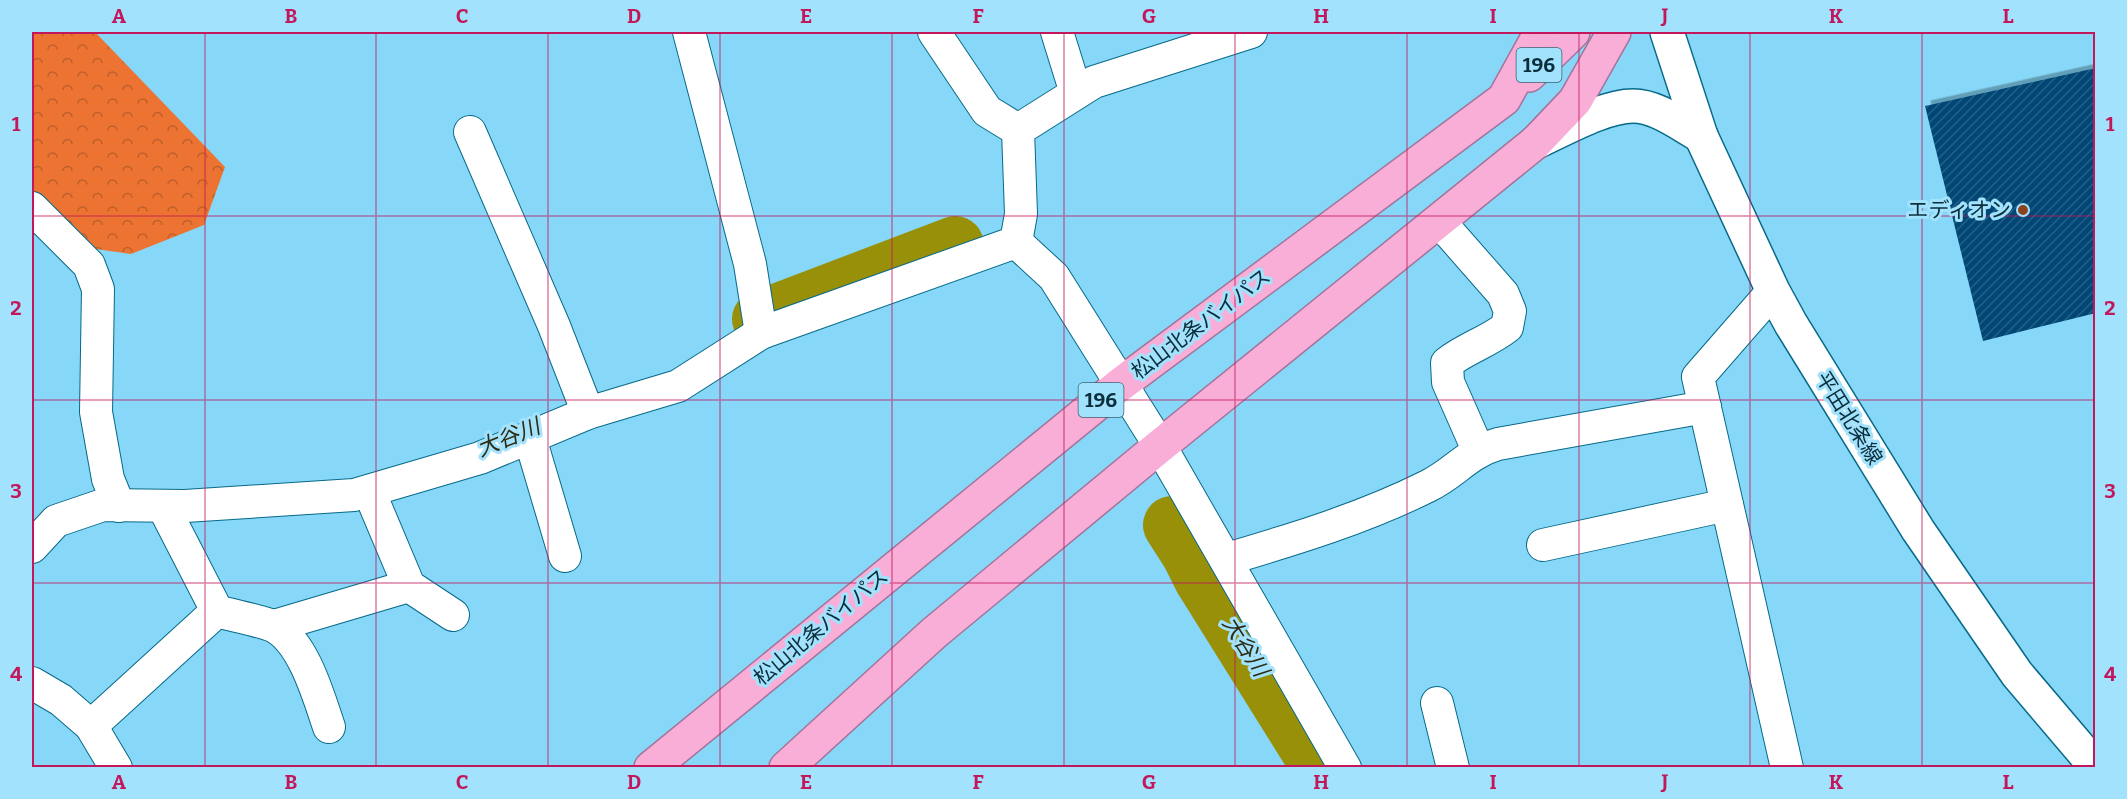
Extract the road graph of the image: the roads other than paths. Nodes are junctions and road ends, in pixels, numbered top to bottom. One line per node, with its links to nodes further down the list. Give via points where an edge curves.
1 (689, 32): 19 (street, via 750,264)
2 (934, 32): 11 (street, via 987,111)
3 (1057, 32): 9 (street)
4 (1251, 32): 9 (street, via 1094,82)
5 (1541, 32): 10 (highway, 松山北条バイパス / 196)
6 (1573, 32): 10 (highway, 196)
7 (1614, 32): 14 (highway, 196, via 1575,101)
8 (1667, 32): 13 (main road, 平田北条線)
9 (1076, 93): 11 (street)
10 (1504, 99): 20 (highway, 松山北条バイパス / 196)
11 (1018, 130): 17 (street, via 1022,214)
12 (470, 132): 22 (street)
13 (1701, 136): 14 (main road, via 1662,114 1633,106 1601,114); 18 (main road, 平田北条線)
14 (1536, 142): 16 (highway, 196)
15 (32, 208): 28 (street, via 89,266 98,289 96,412 108,479)
16 (1439, 221): 24 (highway, 196); 25 (street, via 1503,294 1510,311 1507,327 1499,334 1447,363 1448,382)
17 (1016, 242): 19 (street); 20 (street, via 1054,276)
18 (1773, 291): 21 (street, via 1698,377); 42 (main road, 平田北条線, via 1918,530 2017,674)
19 (761, 333): 22 (street, via 678,386)
20 (1121, 384): 24 (street); 44 (highway, 松山北条バイパス / 196)
21 (1705, 407): 25 (street); 27 (street)
22 (588, 413): 23 (street)
23 (530, 438): 26 (street, via 480,458); 32 (street)
24 (1160, 446): 33 (street); 45 (highway, 196, via 934,633)
25 (1478, 450): 33 (street, via 1430,486 1318,532)
26 (369, 491): 29 (street); 34 (street)
27 (1727, 505): 30 (street); 48 (street)
28 (119, 506): 29 (street); 31 (street, via 103,506 56,521)
29 (163, 506): 35 (street)
30 (1543, 545)
31 (32, 547)
32 (566, 556)
33 (1227, 559): 46 (street)
34 (409, 586): 36 (street); 37 (street)
35 (217, 611): 37 (street); 40 (street)
36 (453, 615)
37 (274, 626): 41 (street, via 300,655)
38 (32, 683): 40 (street, via 61,700)
39 (1437, 703): 47 (street)
40 (91, 726): 43 (street)
41 (329, 727)
42 (2096, 767)
43 (116, 768)
44 (651, 768)
45 (786, 768)
46 (1345, 768)
47 (1453, 768)
48 (1787, 768)

